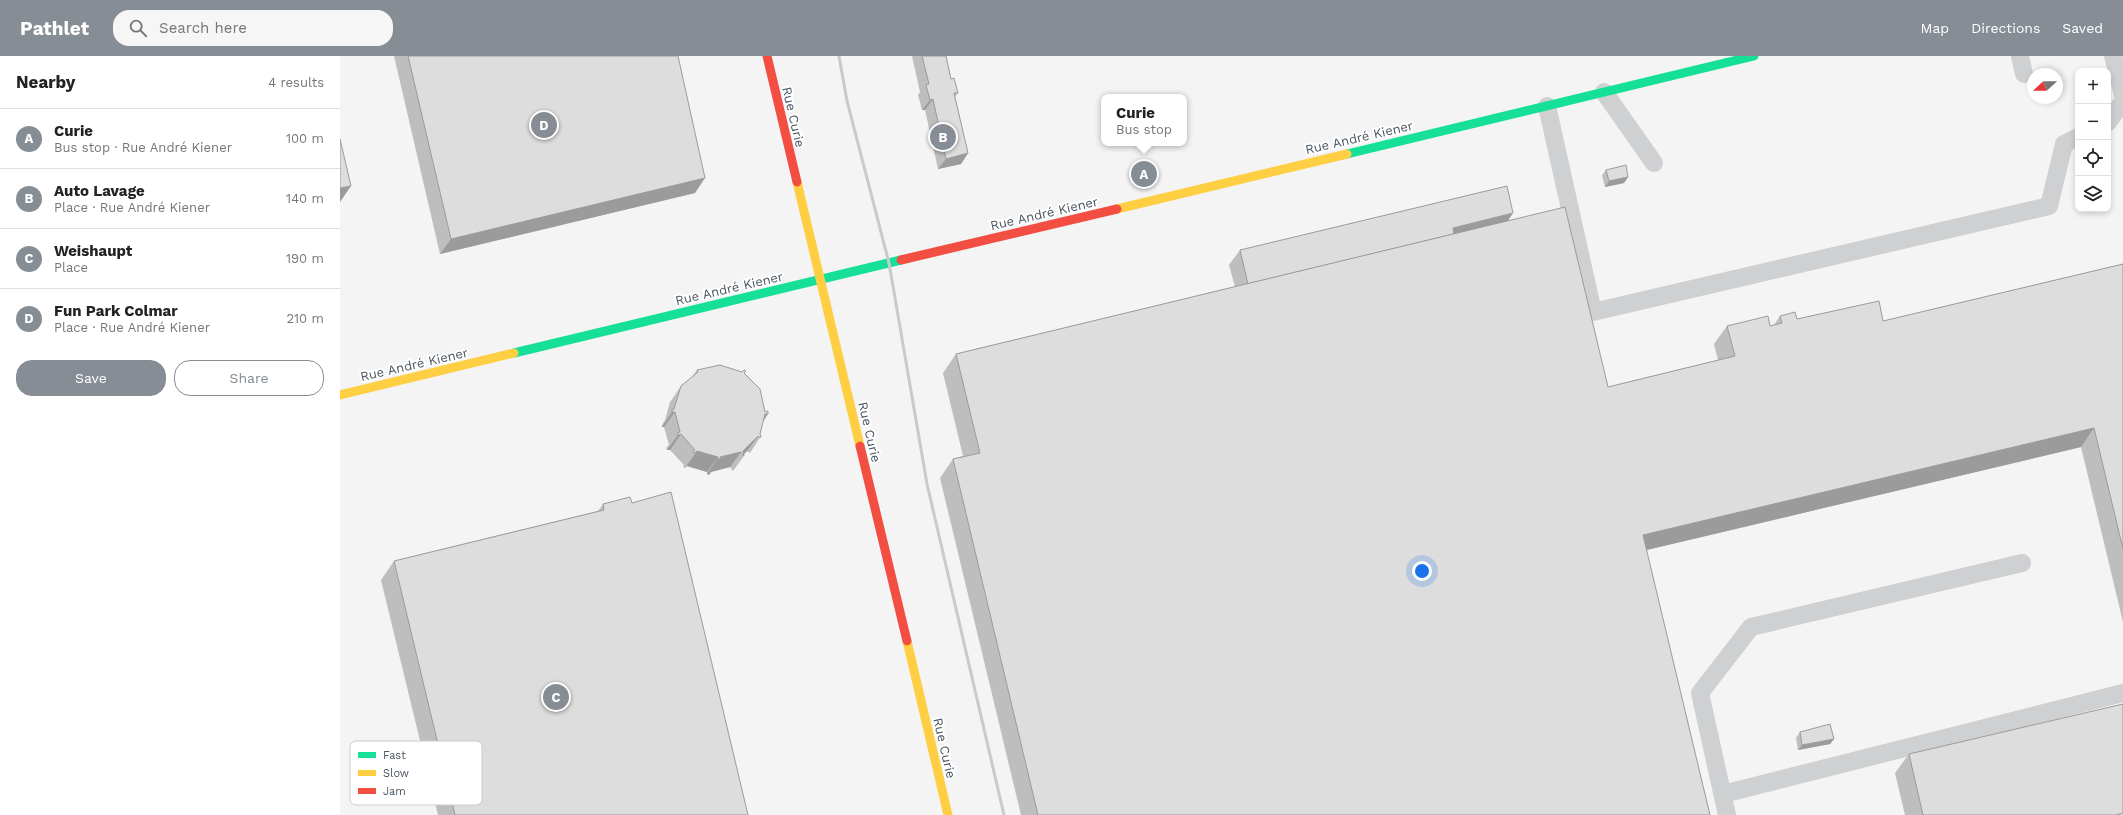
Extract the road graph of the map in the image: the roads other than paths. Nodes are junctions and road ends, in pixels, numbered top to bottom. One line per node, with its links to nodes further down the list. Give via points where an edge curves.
1 (766, 56): 13 (street, Rue Curie)
2 (1754, 56): 6 (street, Rue André Kiener)
3 (2020, 56): 5 (lane)
4 (2113, 56): 7 (lane)
5 (2024, 74)
6 (1604, 92): 9 (street, Rue André Kiener); 12 (lane)
7 (2123, 95)
8 (2123, 102): 10 (lane)
9 (1547, 106): 11 (lane, via 1593,312 2049,206 2064,144); 13 (street, Rue André Kiener)
10 (2111, 118)
11 (2075, 138)
12 (1654, 163)
13 (820, 280): 14 (street, Rue André Kiener); 18 (street, Rue Curie)
14 (340, 395)
15 (2022, 563): 17 (lane, via 1751,627 1700,693)
16 (2123, 693): 17 (lane)
17 (1722, 794): 19 (lane)
18 (948, 815)
19 (1727, 815)

